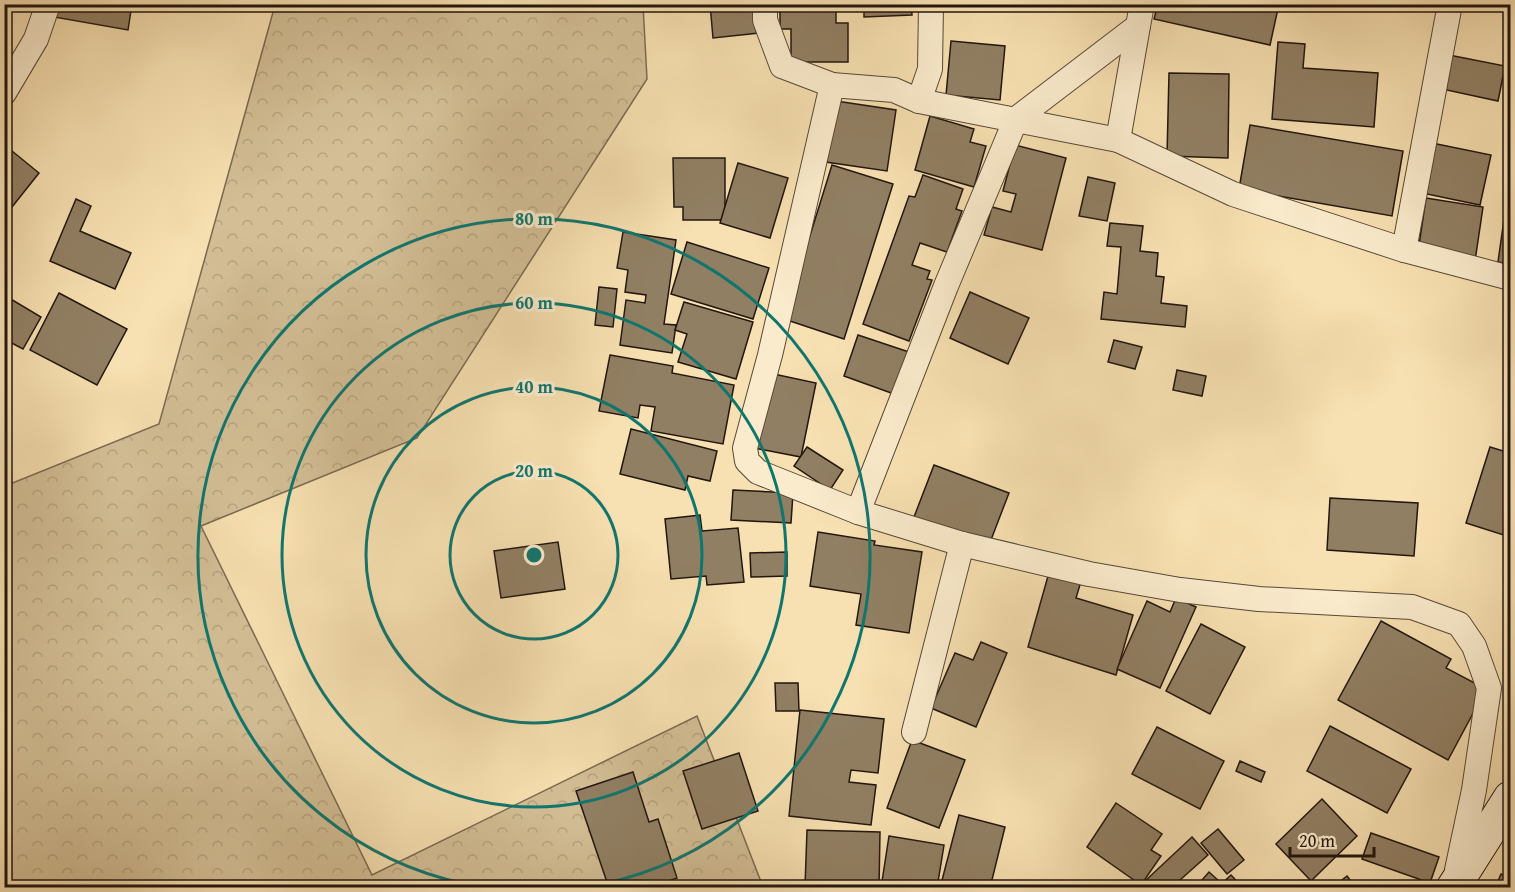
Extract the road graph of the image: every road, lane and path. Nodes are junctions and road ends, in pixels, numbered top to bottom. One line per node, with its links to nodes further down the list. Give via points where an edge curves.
1 (48, 4): 7 (street, via 36,39)
2 (765, 4): 6 (street, via 765,20 782,66)
3 (931, 4): 8 (street, via 930,69)
4 (1450, 4): 11 (street)
5 (1140, 15): 9 (street); 10 (street)
6 (832, 85): 8 (street, via 894,90); 13 (street, via 745,448 747,461 758,472)
7 (4, 93)
8 (919, 101): 9 (street)
9 (1016, 119): 10 (street); 13 (street)
10 (1118, 140): 11 (street, via 1233,194)
11 (1404, 250): 12 (street)
12 (1510, 278)
13 (858, 512): 14 (street)
14 (962, 544): 15 (street); 17 (street, via 1089,574 1180,590 1259,599 1412,607 1460,624 1474,646 1489,688 1472,801)
15 (914, 732)
16 (1510, 798): 17 (street)
17 (1453, 887)

